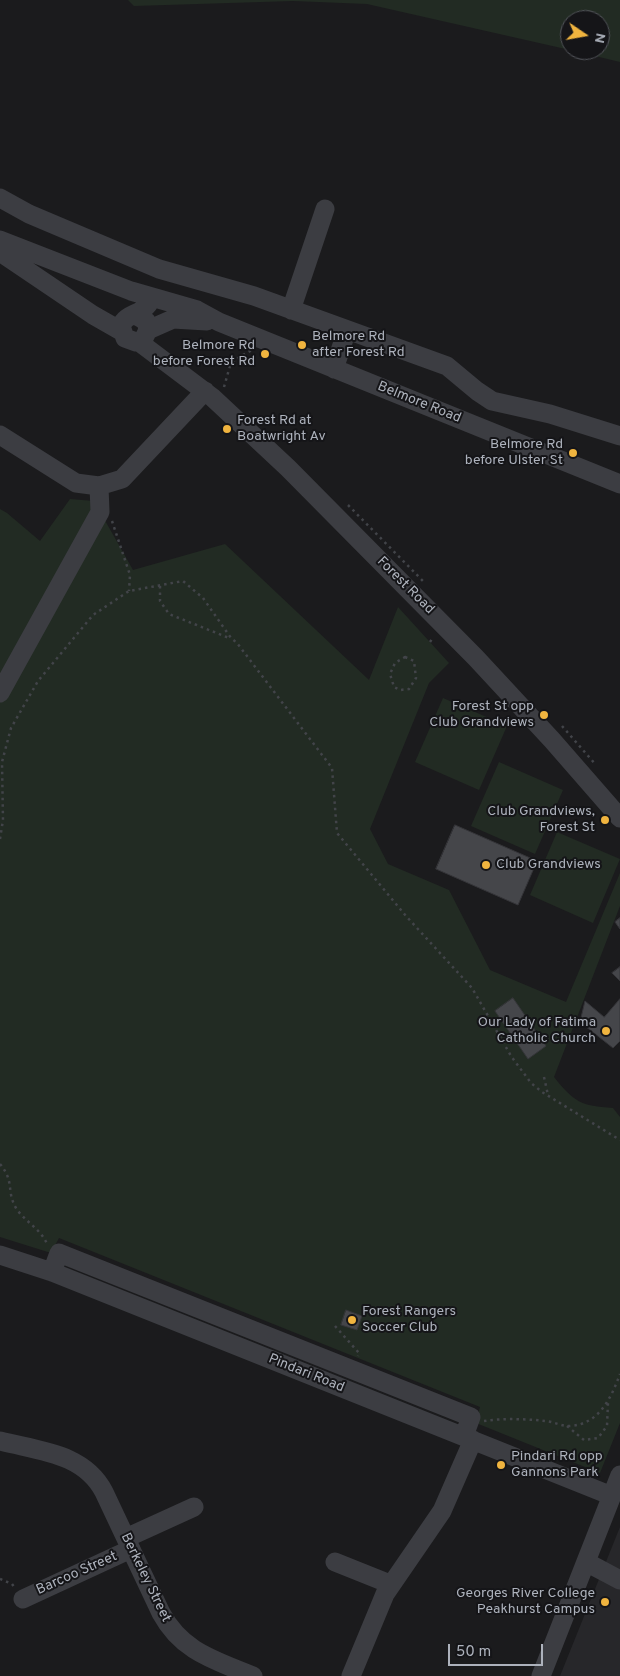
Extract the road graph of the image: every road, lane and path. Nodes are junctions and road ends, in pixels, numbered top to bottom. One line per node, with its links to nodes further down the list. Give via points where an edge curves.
1 (0, 198): 5 (street, via 29,214)
2 (326, 209): 7 (street)
3 (0, 240): 6 (street, Belmore Road)
4 (0, 252): 8 (street, via 78,303)
5 (176, 274): 6 (street); 7 (street)
6 (159, 299): 8 (street); 9 (street, Belmore Road, via 197,310)
7 (291, 310): 10 (street)
8 (129, 321): 11 (street, Forest Road, via 128,340)
9 (218, 322): 11 (street, Belmore Road, via 173,319); 12 (street, Belmore Road)
10 (347, 330): 13 (street); 16 (street, via 446,366 492,400)
11 (145, 335): 14 (street, Forest Road, via 176,368)
12 (258, 338): 13 (street, Belmore Road); 14 (path, via 250,352 230,366 224,389)
13 (334, 369): 17 (street, Belmore Road)
14 (210, 395): 18 (street, via 122,479); 27 (street, Forest Road, via 295,475 463,645)
15 (0, 435): 18 (street, via 76,483)
16 (620, 436)
17 (620, 484)
18 (99, 486): 24 (street, via 100,512)
19 (109, 512): 21 (path, via 130,575)
20 (160, 586): 21 (path); 22 (path, via 160,601 170,614); 22 (path, via 182,581 204,598)
21 (129, 591): 25 (path, via 93,614 38,681 11,728 2,762)
22 (231, 638): 30 (path, via 332,768 337,833 472,988 518,1068)
23 (416, 678): 23 (path, via 409,689 394,688 391,668 400,658 410,658 416,666)
24 (0, 693)
25 (1, 791): 26 (path)
26 (1, 809): 28 (path)
27 (620, 818)
28 (0, 839)
29 (544, 1077): 30 (path)
30 (548, 1096): 31 (path)
31 (620, 1140)
32 (0, 1255): 37 (street, Pindari Road, via 52,1272)
33 (335, 1326): 34 (path, via 359,1353)
34 (358, 1356)
35 (620, 1374): 36 (path, via 608,1401 607,1426 602,1435 584,1440)
36 (567, 1426)
37 (468, 1438): 40 (street, Pindari Road); 46 (street, via 449,1496 434,1524)
38 (0, 1442): 42 (street, Berkeley Street, via 92,1465)
39 (620, 1475): 40 (street)
40 (612, 1496): 44 (street)
41 (194, 1507): 42 (street, Barcoo Street)
42 (128, 1544): 47 (street, Barcoo Street); 48 (street, Berkeley Street, via 166,1622 181,1641 200,1654)
43 (335, 1562): 46 (street)
44 (586, 1562): 45 (street); 50 (street)
45 (620, 1580)
46 (390, 1584): 49 (street)
47 (23, 1598)
48 (254, 1676)
49 (351, 1676)
50 (541, 1676)

